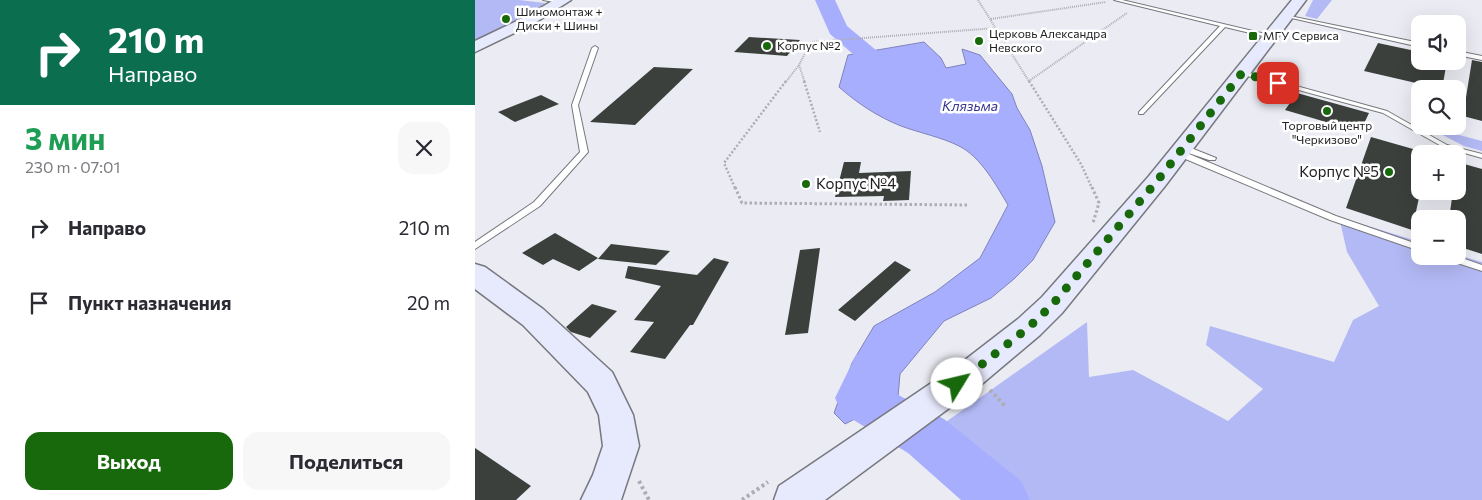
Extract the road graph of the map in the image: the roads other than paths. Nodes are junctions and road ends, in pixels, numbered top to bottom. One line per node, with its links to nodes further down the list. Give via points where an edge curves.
1 (1116, 0): 5 (lane)
2 (1299, 0): 4 (main road)
3 (556, 1): 8 (main road, via 528,21)
4 (1287, 16): 6 (main road); 7 (lane)
5 (1224, 25): 6 (lane); 14 (lane)
6 (1271, 36): 12 (main road)
7 (1411, 43)
8 (475, 47)
9 (595, 48): 19 (lane, via 575,105 585,152 537,204)
10 (1466, 55): 11 (lane)
11 (1482, 58)
12 (1241, 75): 13 (lane); 15 (main road); 16 (lane, via 1385,112 1445,146)
13 (1329, 100)
14 (1141, 113)
15 (1181, 151): 17 (lane); 18 (lane, via 1333,218); 23 (main road, via 1052,305 978,378)
16 (1482, 156)
17 (1213, 158)
18 (1411, 245)
19 (475, 246)
20 (1466, 263): 21 (lane)
21 (1482, 268)
22 (475, 274): 24 (main road, via 533,317 600,382 616,415 621,446)
23 (800, 495)
24 (600, 500)

